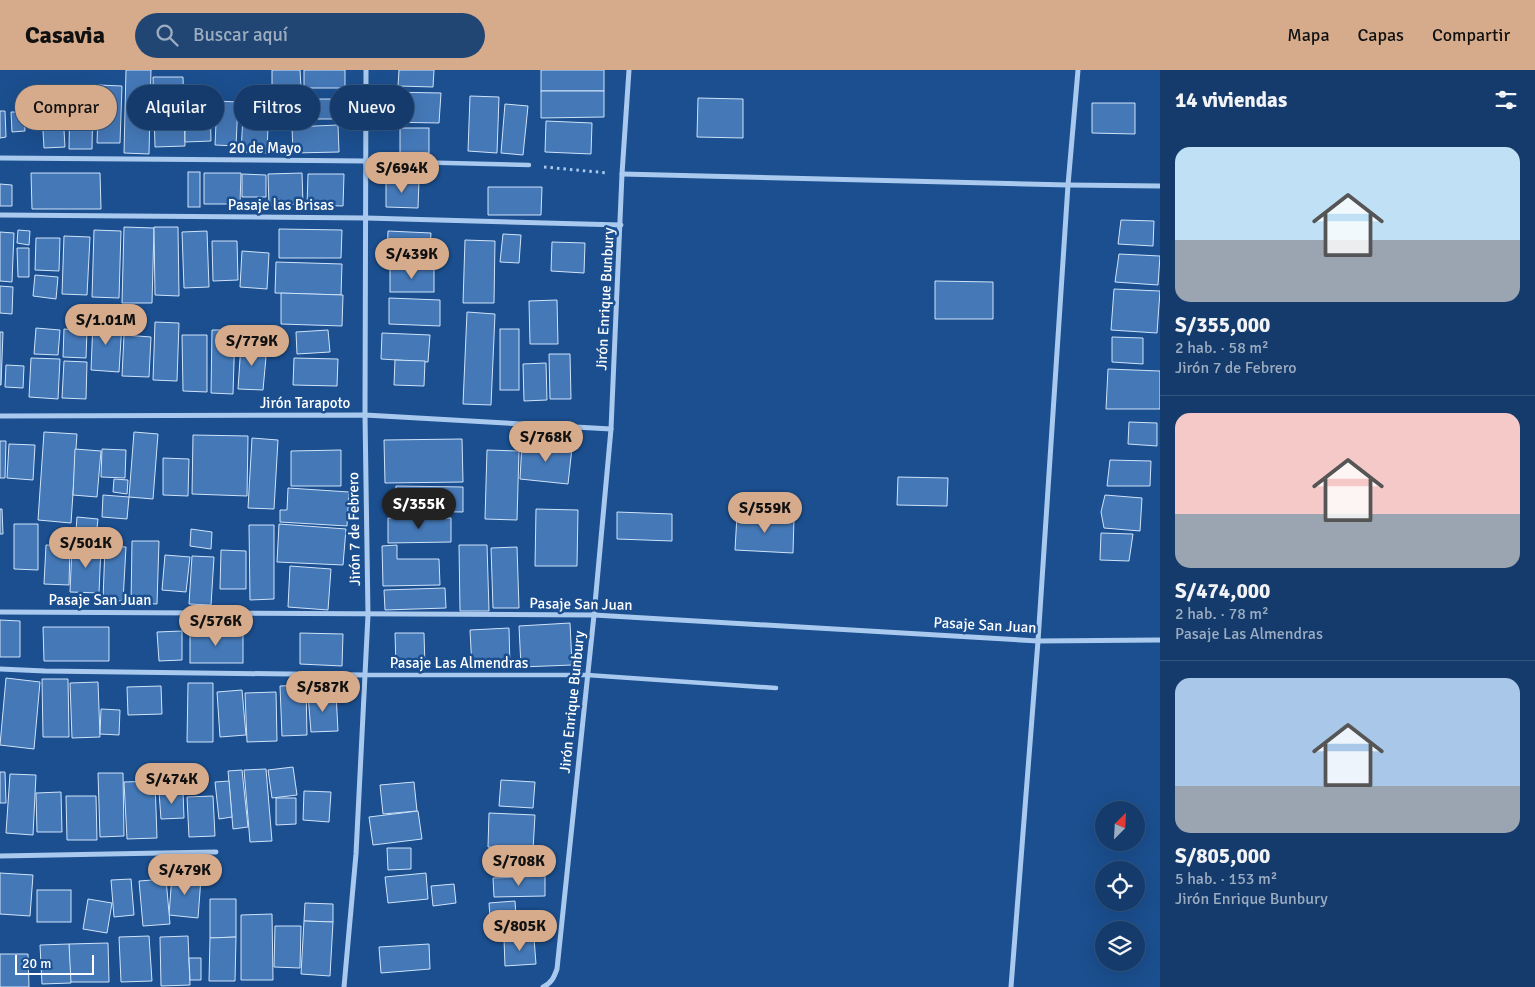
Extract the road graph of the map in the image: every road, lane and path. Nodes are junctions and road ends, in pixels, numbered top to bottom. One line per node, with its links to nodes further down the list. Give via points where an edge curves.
1 (629, 70): 7 (street, Jirón Enrique Bunbury)
2 (1078, 70): 8 (street)
3 (366, 72): 5 (street, Jirón 7 de Febrero)
4 (0, 158): 5 (street, 20 de Mayo)
5 (365, 161): 6 (street, 20 de Mayo); 11 (street, Jirón 7 de Febrero)
6 (529, 165): 7 (path)
7 (622, 174): 8 (street); 12 (street, Jirón Enrique Bunbury)
8 (1068, 185): 9 (street); 20 (street)
9 (1160, 186)
10 (0, 215): 11 (street, Pasaje las Brisas)
11 (366, 218): 12 (street, Pasaje las Brisas); 13 (street, Jirón 7 de Febrero)
12 (621, 225): 15 (street, Jirón Enrique Bunbury)
13 (365, 415): 14 (street, Jirón Tarapoto); 15 (street, Jirón Tarapoto); 17 (street, Jirón 7 de Febrero)
14 (0, 416)
15 (611, 429): 18 (street, Jirón Enrique Bunbury)
16 (0, 612): 17 (street, Pasaje San Juan)
17 (368, 615): 18 (street, Pasaje San Juan); 22 (street, Jirón 7 de Febrero)
18 (594, 615): 20 (street, Pasaje San Juan); 23 (street, Jirón Enrique Bunbury)
19 (1160, 640): 20 (street, Pasaje San Juan)
20 (1038, 641): 29 (street)
21 (0, 669): 22 (street, Pasaje Las Almendras)
22 (364, 675): 23 (street, Pasaje Las Almendras); 27 (street, Jirón 7 de Febrero, via 356,854)
23 (587, 675): 24 (street, Pasaje Las Almendras); 28 (street, Jirón Enrique Bunbury, via 557,969 554,979)
24 (776, 688)
25 (216, 852): 26 (street)
26 (0, 856)
27 (344, 987)
28 (543, 987)
29 (1011, 987)

